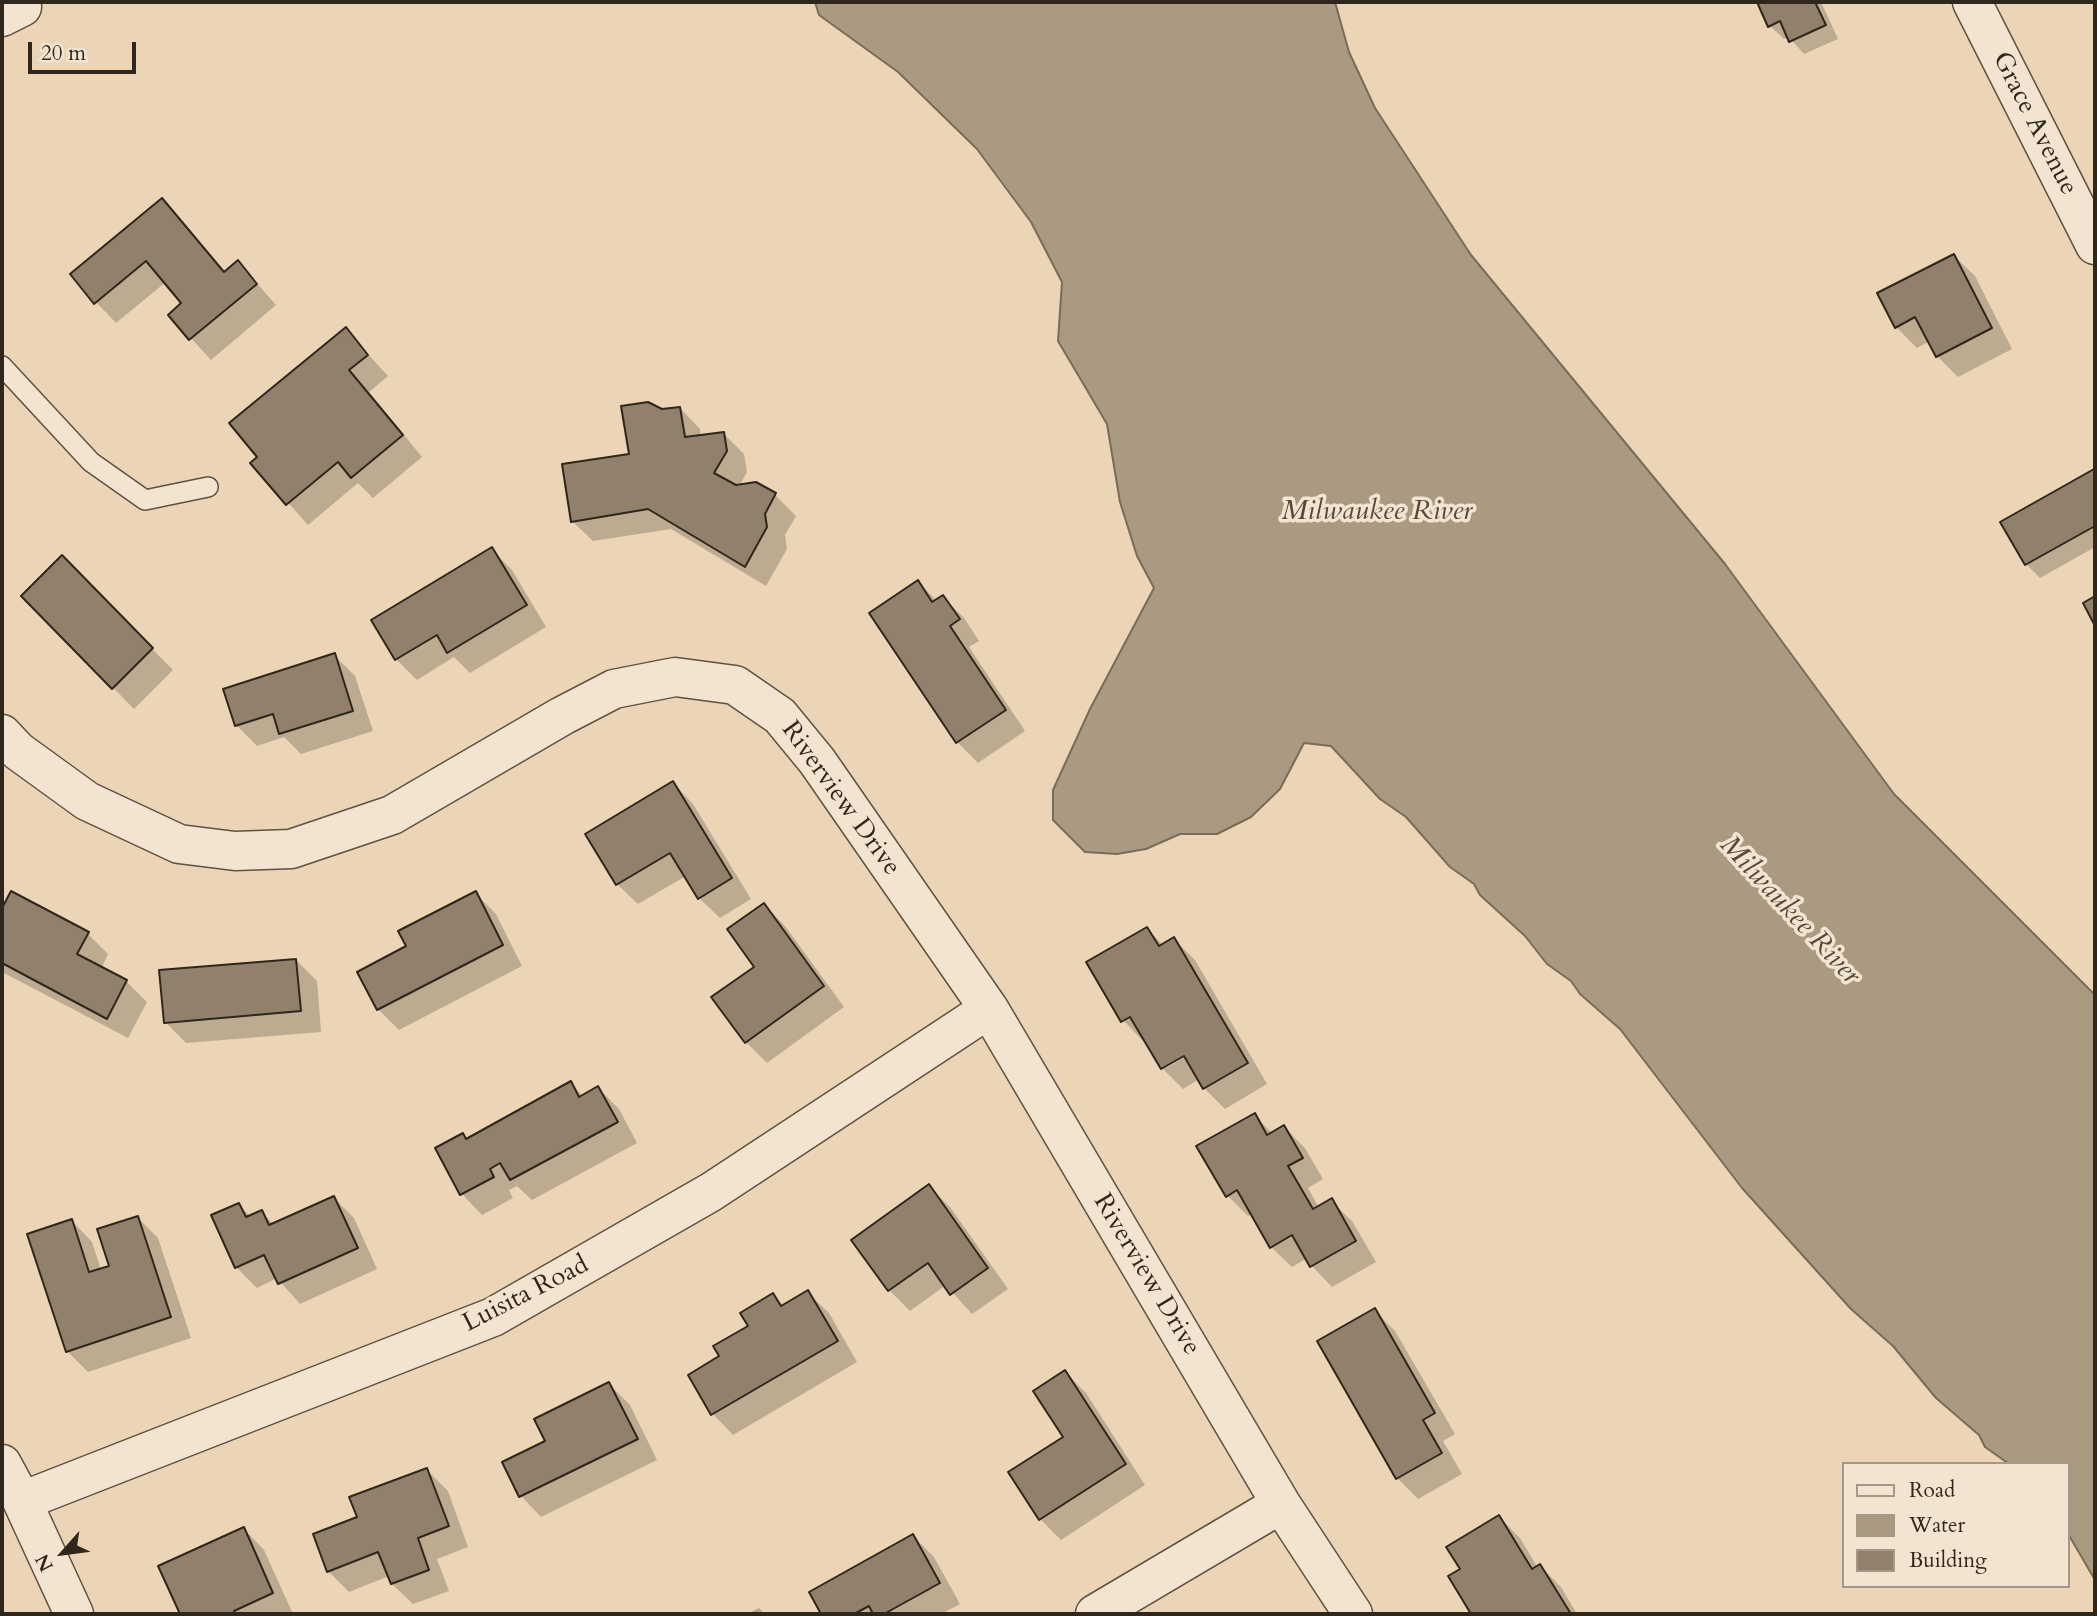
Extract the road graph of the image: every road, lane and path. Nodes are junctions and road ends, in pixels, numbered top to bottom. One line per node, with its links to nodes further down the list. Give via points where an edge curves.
1 (1972, 2): 2 (street, Grace Avenue)
2 (2095, 245)
3 (2, 366): 4 (lane, via 91,462 145,500)
4 (208, 487)
5 (2, 734): 6 (street, Riverview Drive, via 87,802 179,844 235,851 291,849 392,816 614,690 675,677 735,685 780,716 817,761)
6 (989, 1009): 8 (street, Luisita Road, via 711,1192 493,1317); 9 (street, Riverview Drive)
7 (2, 1464): 8 (street)
8 (22, 1501): 10 (street)
9 (1281, 1504): 11 (street); 12 (street, Riverview Drive)
10 (75, 1614)
11 (1095, 1614)
12 (1353, 1614)

